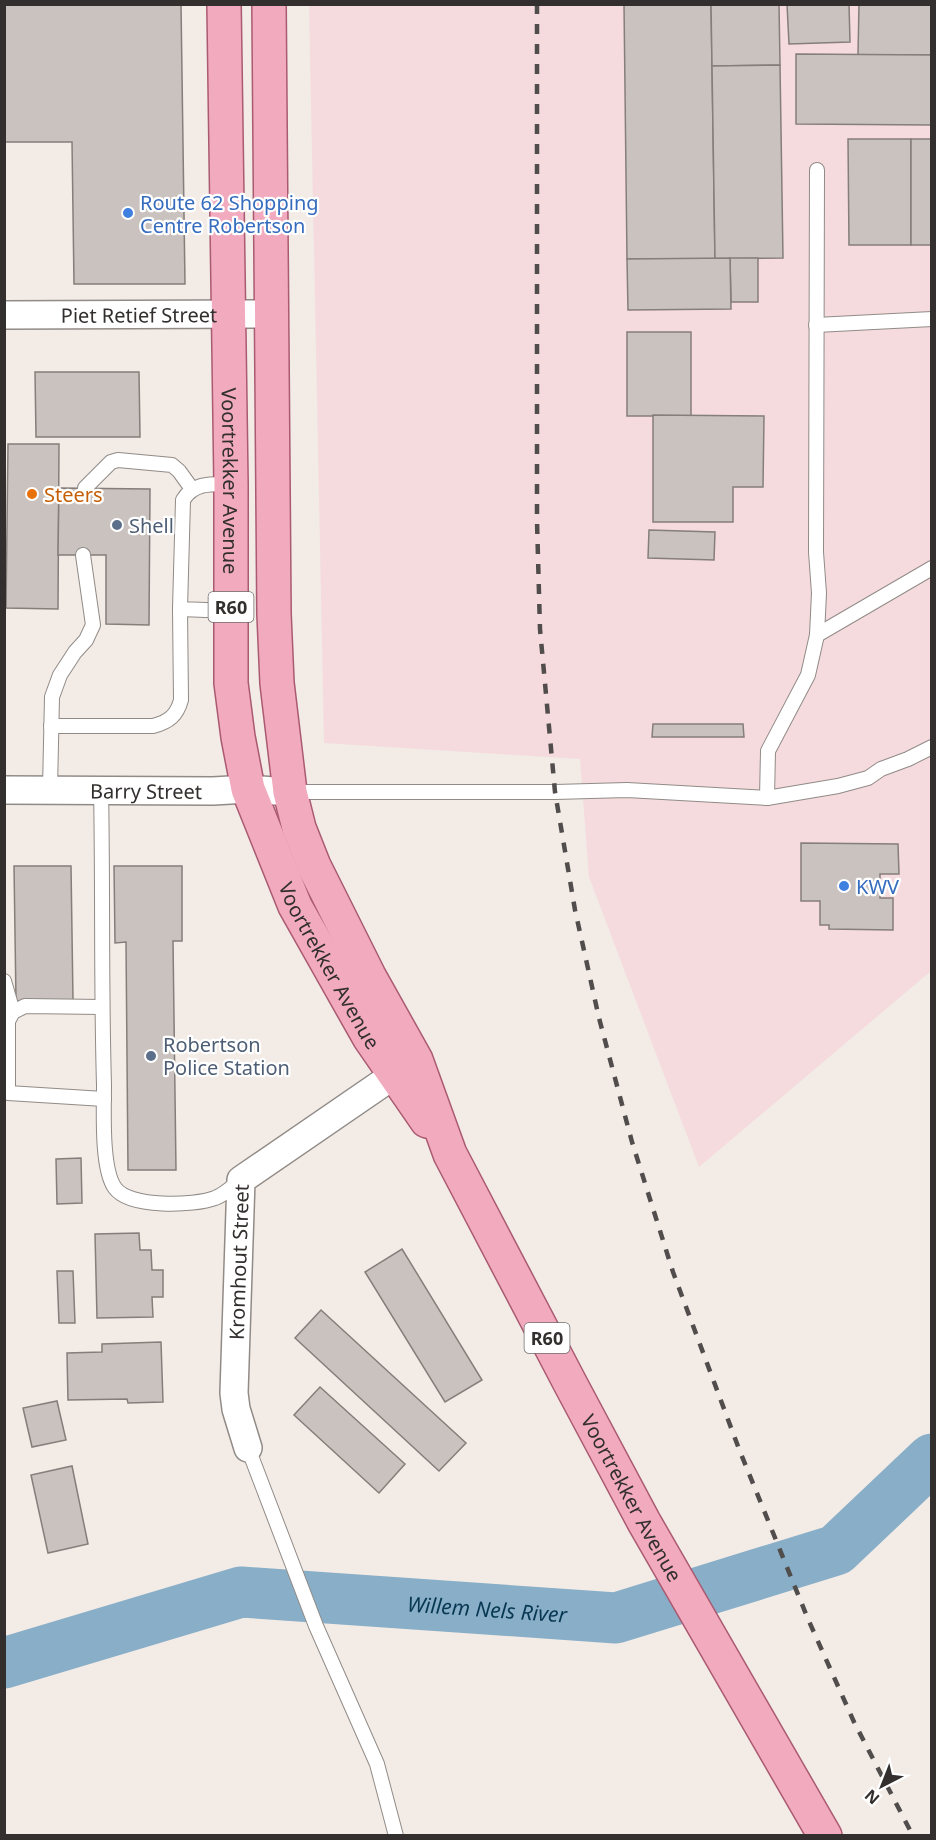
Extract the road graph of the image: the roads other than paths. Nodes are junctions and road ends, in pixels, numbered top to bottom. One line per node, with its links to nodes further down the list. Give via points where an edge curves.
1 (224, 4): 4 (main road, Voortrekker Avenue / R60)
2 (269, 4): 5 (main road, Voortrekker Avenue / R60)
3 (818, 170): 8 (lane)
4 (228, 314): 5 (street, Piet Retief Street); 6 (street, Piet Retief Street); 9 (main road, Voortrekker Avenue / R60)
5 (273, 314): 23 (main road, Voortrekker Avenue / R60, via 274,614 277,682)
6 (4, 315)
7 (932, 319): 8 (lane)
8 (816, 325): 16 (lane)
9 (231, 483): 11 (lane); 15 (main road, Voortrekker Avenue / R60)
10 (85, 488): 11 (lane, via 111,462 118,460 171,465)
11 (192, 489): 14 (lane, via 183,500)
12 (83, 555): 17 (lane, via 93,625 60,675 52,697)
13 (932, 568): 16 (lane)
14 (180, 609): 15 (lane); 17 (lane, via 181,700 173,717 153,726)
15 (231, 611): 21 (main road, Voortrekker Avenue / R60, via 231,683)
16 (817, 635): 24 (lane, via 808,675 768,751)
17 (51, 726): 19 (lane)
18 (932, 747): 24 (lane, via 868,778)
19 (50, 789): 20 (street, Barry Street); 22 (street, Barry Street)
20 (101, 789): 21 (street, Barry Street); 26 (lane)
21 (248, 789): 23 (street, Barry Street); 28 (main road, Voortrekker Avenue / R60, via 295,906 369,1037)
22 (4, 790)
23 (290, 792): 24 (lane, via 627,790); 28 (main road, Voortrekker Avenue / R60, via 299,828 331,904 369,976)
24 (767, 798)
25 (4, 981): 27 (lane)
26 (102, 1007): 27 (lane, via 25,1006); 30 (lane)
27 (13, 1012): 29 (lane, via 8,1021)
28 (405, 1068): 31 (street, Kromhout Street); 34 (main road, Voortrekker Avenue / R60, via 644,1522)
29 (6, 1095): 30 (lane)
30 (104, 1099): 31 (lane, via 106,1165 110,1180 121,1194 139,1202 202,1202 218,1197)
31 (241, 1180): 32 (street, Kromhout Street, via 234,1393)
32 (248, 1449): 33 (lane, via 316,1626 377,1764)
33 (396, 1836)
34 (825, 1836)

